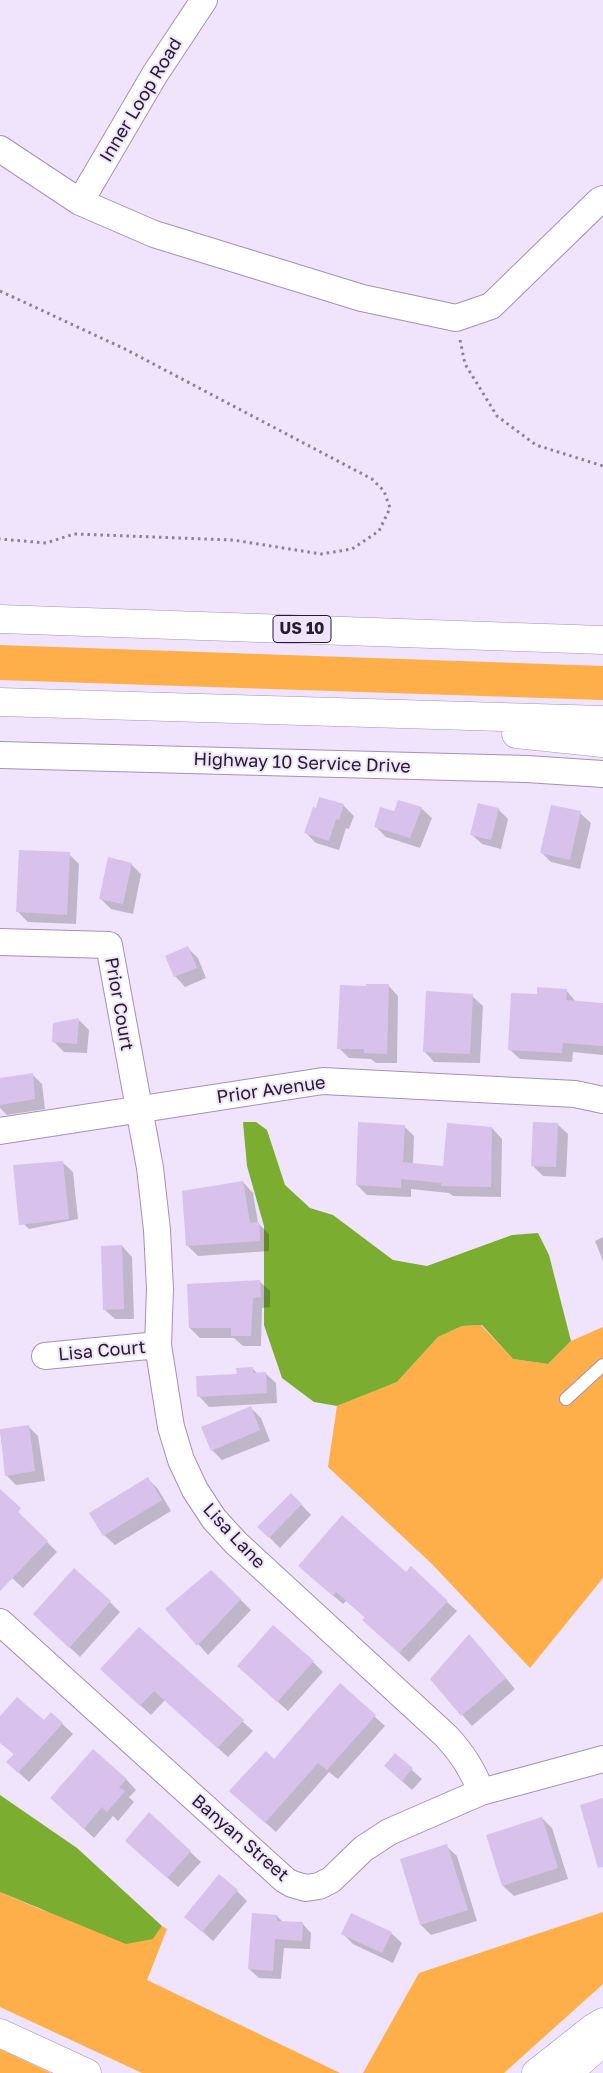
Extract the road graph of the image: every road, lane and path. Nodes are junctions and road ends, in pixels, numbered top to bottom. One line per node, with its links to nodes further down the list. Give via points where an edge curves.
1 (204, 0): 4 (street, Inner Loop Road, via 155,74)
2 (0, 149): 4 (street)
3 (603, 199): 6 (street, via 491,306)
4 (80, 202): 6 (street, via 154,234 362,298)
5 (0, 292): 8 (path, via 125,349 372,479 384,491 390,508 379,531 352,549 321,554 233,540 74,534 46,543)
6 (456, 318): 7 (path, via 464,364 497,416 536,445)
7 (603, 466)
8 (0, 539)
9 (0, 619): 10 (main road, US 10)
10 (603, 640)
11 (0, 702): 12 (main road)
12 (366, 714): 13 (main road); 14 (main road)
13 (603, 720)
14 (603, 743)
15 (0, 755): 16 (street, Highway 10 Service Drive)
16 (603, 774)
17 (0, 942): 19 (street, Prior Court, via 109,945)
18 (603, 1100): 19 (street, Prior Avenue, via 574,1094 323,1081)
19 (138, 1110): 20 (street, Prior Avenue); 21 (street, Lisa Lane, via 150,1168 157,1230)
20 (0, 1131)
21 (158, 1346): 22 (street, Lisa Court); 27 (street, Lisa Lane, via 171,1427 180,1460 214,1519 446,1736 474,1772)
22 (45, 1356)
23 (603, 1366): 24 (lane)
24 (566, 1399)
25 (0, 1622): 27 (street, Banyan Street, via 292,1884 306,1888 319,1886 331,1880 363,1849 389,1832)
26 (603, 1758): 27 (street, Banyan Street)
27 (481, 1792)
28 (603, 2022): 32 (main road)
29 (0, 2034): 31 (main road)
30 (603, 2042): 33 (main road)
31 (87, 2073)
32 (536, 2073)
33 (568, 2073)

